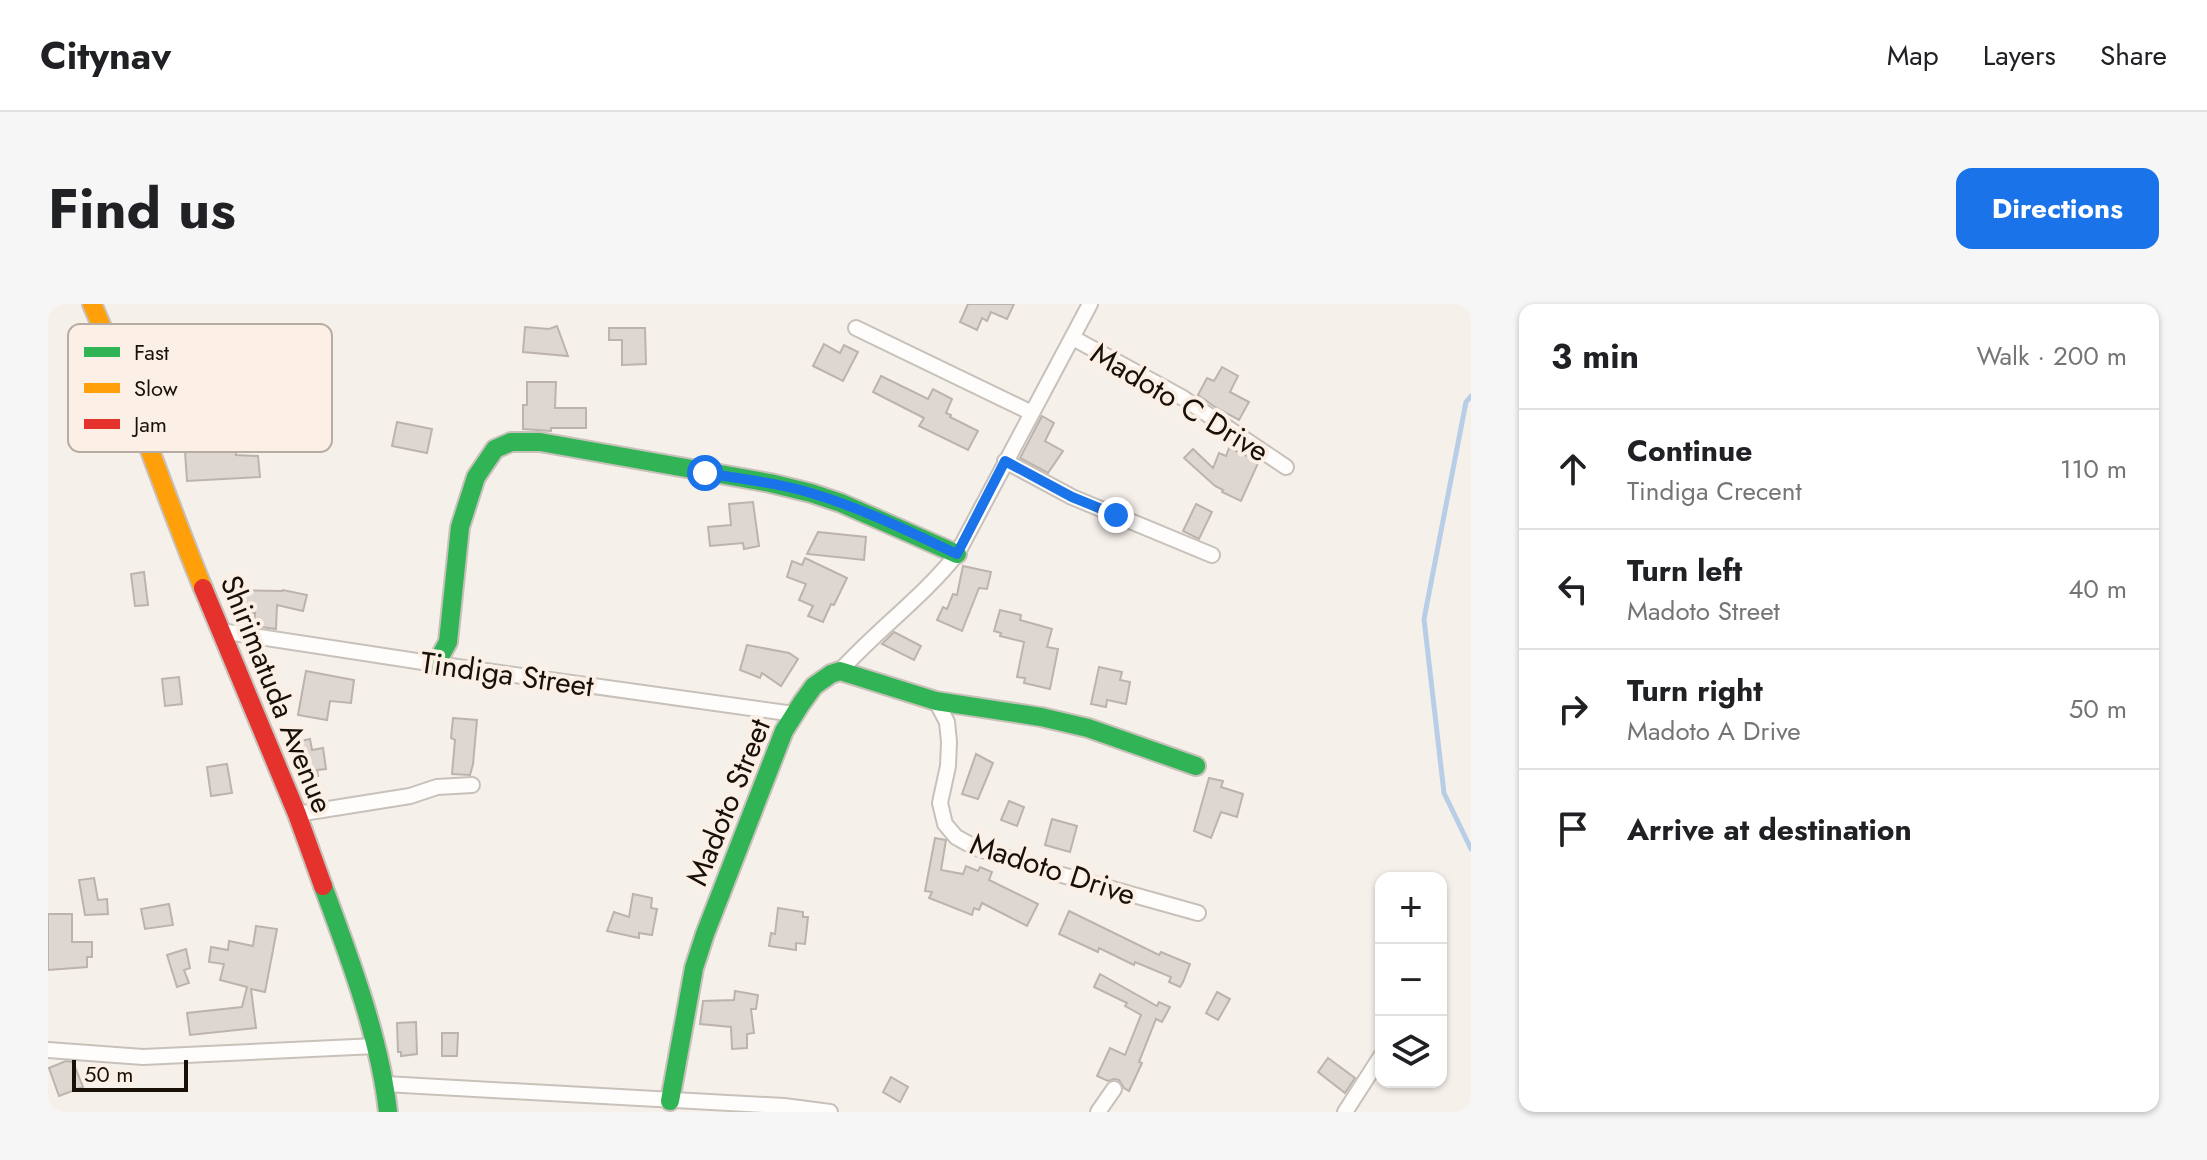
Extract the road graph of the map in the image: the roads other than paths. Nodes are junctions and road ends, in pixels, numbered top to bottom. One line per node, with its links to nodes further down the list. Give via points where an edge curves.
1 (92, 304): 3 (street, Shirimatuda Avenue)
2 (1090, 304): 5 (street)
3 (101, 324)
4 (856, 328): 6 (street)
5 (1073, 338): 6 (street); 9 (street, Madoto C Drive, via 1183,398)
6 (1032, 413): 8 (street)
7 (150, 452): 12 (street, Shirimatuda Avenue)
8 (1005, 461): 10 (street); 11 (street, via 1072,497)
9 (1286, 467)
10 (957, 554): 13 (street, via 811,493 540,442 511,442 495,449 476,477 460,527 448,642); 14 (street)
11 (1212, 555)
12 (221, 631): 13 (street, Tindiga Street); 19 (street, Shirimatuda Avenue)
13 (436, 664): 16 (street, Tindiga Street)
14 (840, 671): 15 (street); 16 (street, Madoto Street, via 819,682)
15 (936, 701): 17 (street, via 1088,728); 20 (street, Madoto Drive, via 947,722 949,742 940,803 945,824 956,837 1055,873)
16 (794, 714): 26 (street, Madoto Street, via 694,968)
17 (1196, 766)
18 (472, 785): 19 (street)
19 (297, 814): 21 (street, Shirimatuda Avenue)
20 (1198, 913)
21 (376, 1046): 22 (street, via 143,1057); 24 (street, Shirimatuda Avenue)
22 (48, 1050)
23 (1375, 1065): 30 (street)
24 (385, 1084): 26 (street); 27 (street, Shirimatuda Avenue)
25 (1114, 1089): 29 (street)
26 (670, 1101): 28 (street)
27 (388, 1112)
28 (830, 1112)
29 (1098, 1112)
30 (1345, 1112)

